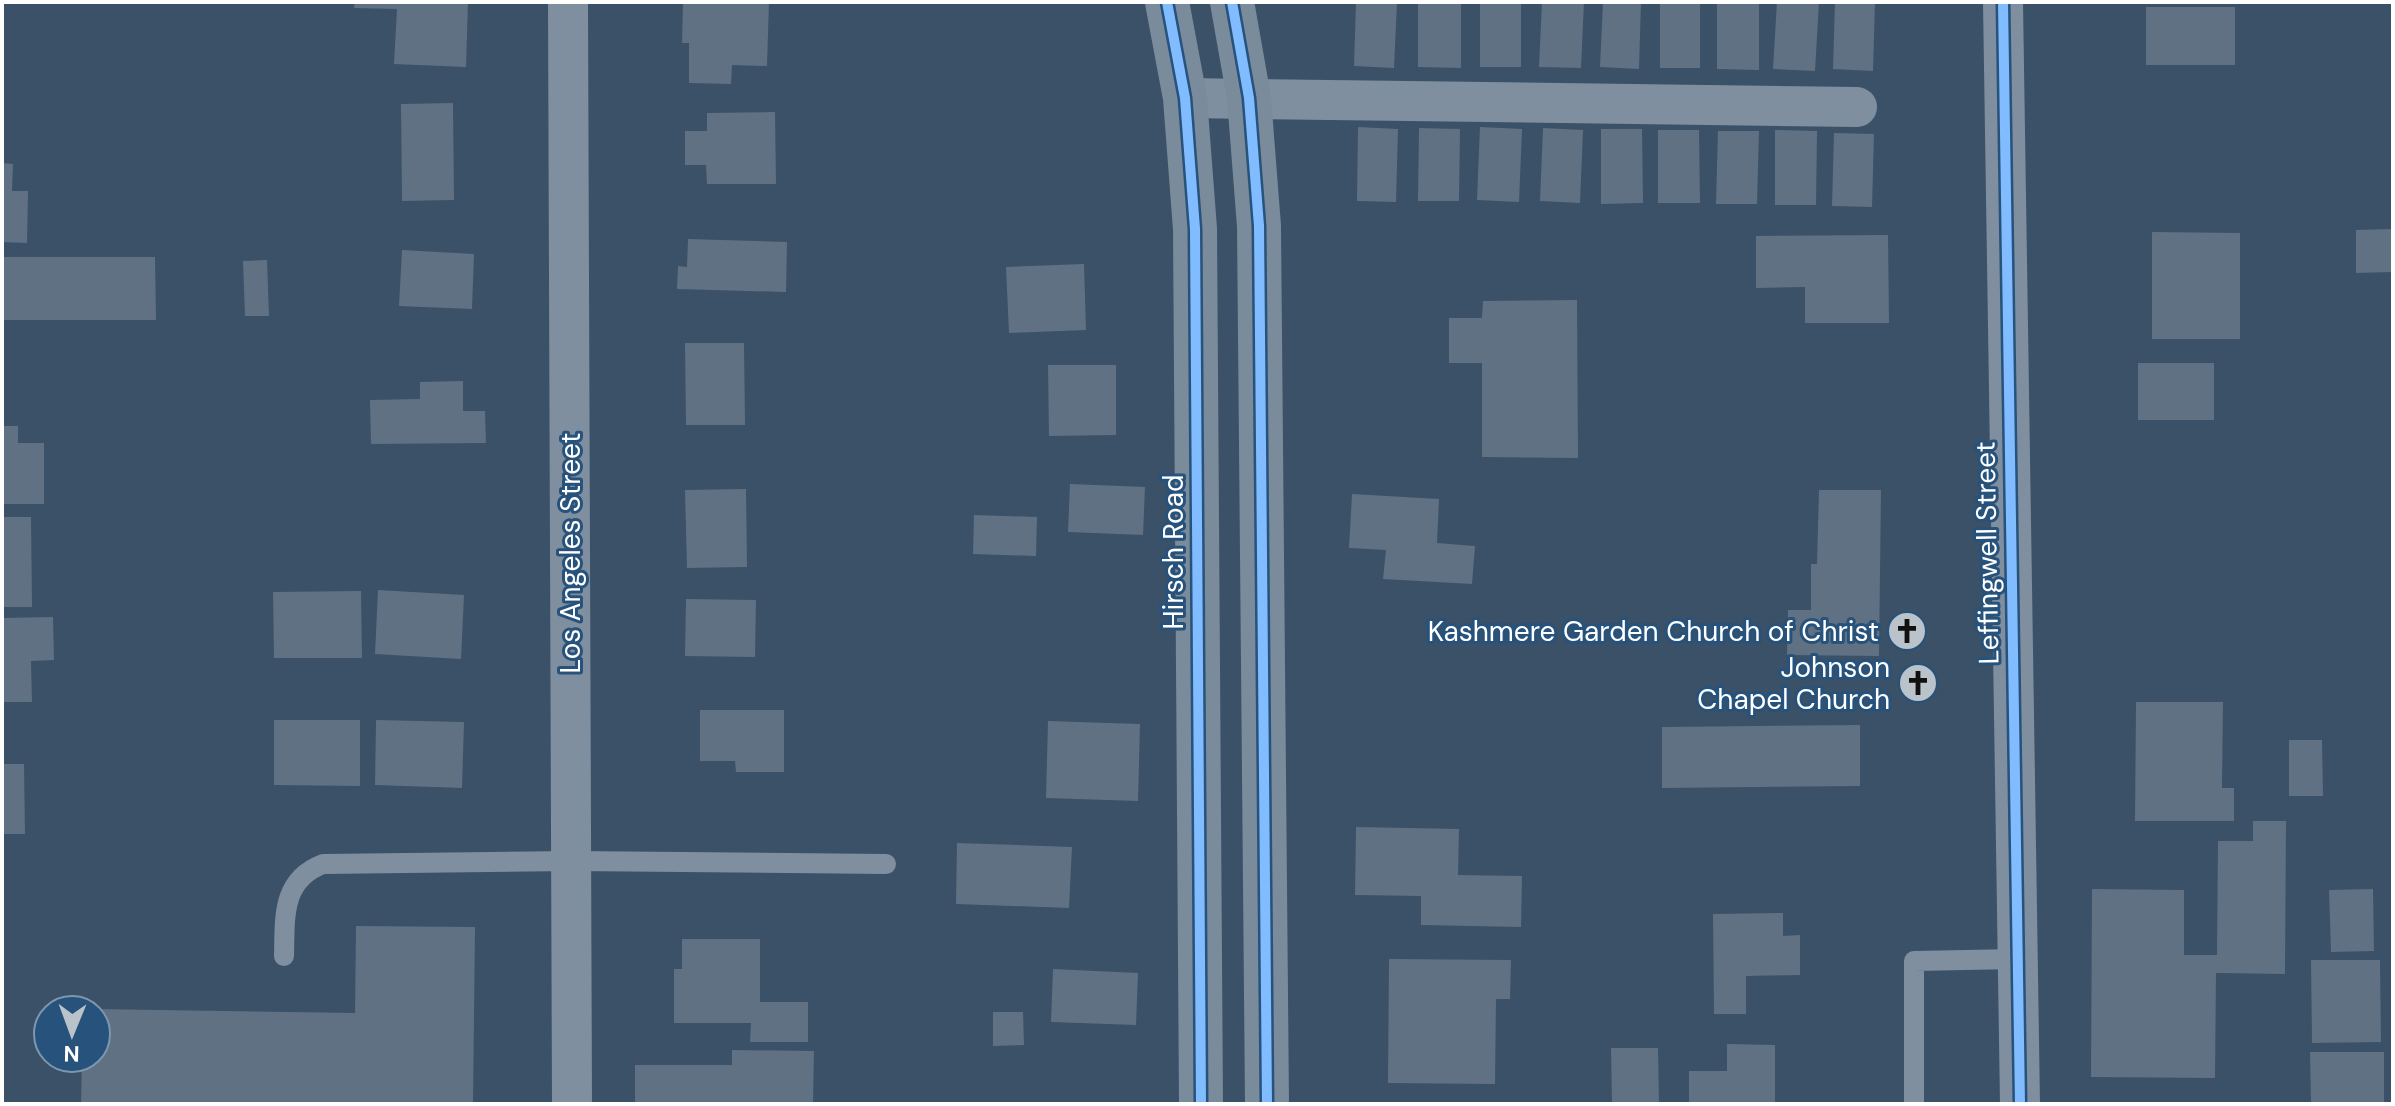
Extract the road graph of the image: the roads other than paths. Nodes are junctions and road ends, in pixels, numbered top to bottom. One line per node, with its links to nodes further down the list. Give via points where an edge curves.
1 (568, 2): 8 (street, Los Angeles Street)
2 (1167, 2): 5 (main road, Hirsch Road)
3 (1232, 2): 6 (main road)
4 (2003, 2): 11 (street, Leffingwell Street)
5 (1185, 98): 6 (street); 13 (main road, Hirsch Road, via 1195,229)
6 (1249, 98): 7 (street); 14 (main road, via 1259,226)
7 (1857, 107)
8 (571, 861): 9 (lane); 10 (lane, via 323,864 306,871 294,886 285,917); 12 (street, Los Angeles Street)
9 (886, 864)
10 (284, 956)
11 (2017, 959): 15 (lane, via 1914,961); 16 (street, Leffingwell Street)
12 (572, 1104)
13 (1201, 1104)
14 (1267, 1104)
15 (1914, 1104)
16 (2020, 1104)

